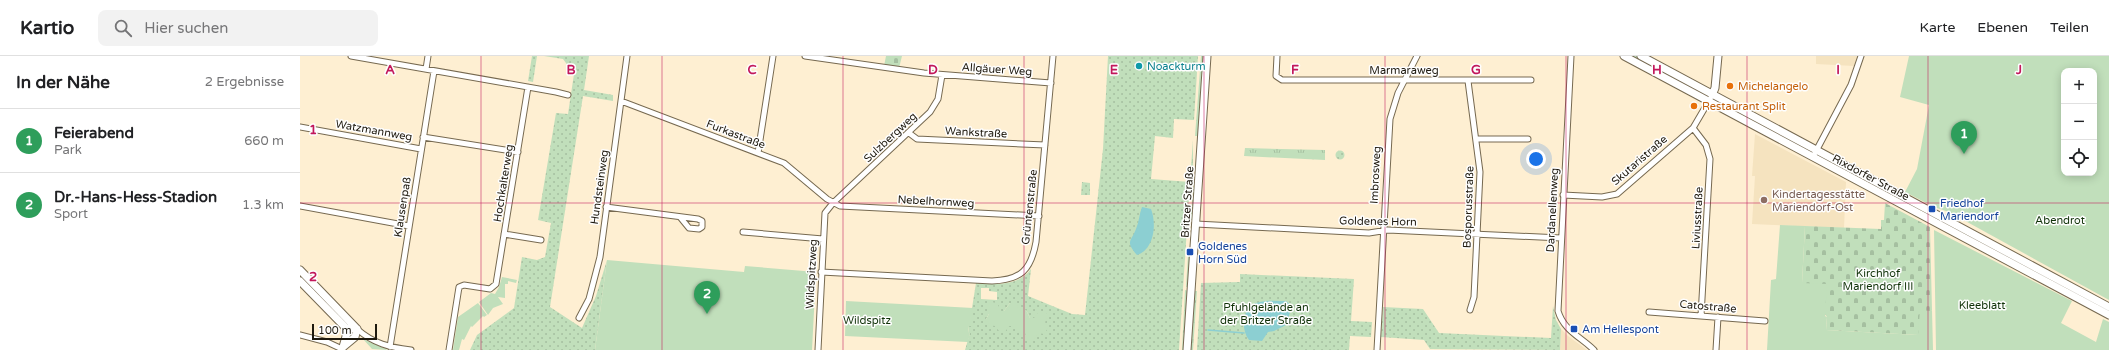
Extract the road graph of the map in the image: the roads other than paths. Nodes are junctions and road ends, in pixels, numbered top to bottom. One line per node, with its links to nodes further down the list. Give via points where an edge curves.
1 (351, 56): 16 (street)
2 (428, 56): 16 (street)
3 (627, 56): 28 (street, Hundsteinweg)
4 (773, 56): 39 (street)
5 (805, 56): 15 (street, Allgäuer Weg)
6 (1053, 56): 22 (street, Grüntenstraße)
7 (1207, 56): 48 (street, Britzer Straße)
8 (1277, 56): 19 (street, Marmaraweg, via 1277,78 1282,80)
9 (1417, 56): 19 (street, Imbrosweg)
10 (1570, 56): 41 (street, Dardanellenweg)
11 (1624, 56): 25 (street, Rixdorfer Straße)
12 (1640, 56): 23 (street, Rixdorfer Straße)
13 (1718, 56): 27 (street)
14 (1861, 56): 40 (street, via 1851,85)
15 (845, 59): 18 (street, Allgäuer Weg)
16 (426, 69): 17 (street)
17 (434, 71): 24 (street); 33 (street, Klausenpaß)
18 (942, 75): 22 (street, Allgäuer Weg); 32 (street, Sulzbergweg, via 936,104)
19 (1404, 80): 20 (street, Marmaraweg); 51 (street, Imbrosweg, via 1390,119)
20 (1468, 80): 21 (street, Marmaraweg); 34 (street, Bosporusstraße)
21 (1531, 80)
22 (1051, 83): 36 (street, Grüntenstraße)
23 (1696, 86): 25 (street); 27 (street, Rixdorfer Straße)
24 (528, 87): 26 (street); 38 (street, Hochkalterweg)
25 (1692, 93): 29 (street, Rixdorfer Straße)
26 (568, 95)
27 (1712, 95): 29 (street, Skutaristraße); 40 (street, Rixdorfer Straße)
28 (621, 101): 39 (street, Furkastraße); 45 (street, Hundsteinweg)
29 (1708, 102): 31 (street, Skutaristraße); 40 (street, Rixdorfer Straße)
30 (300, 127): 37 (street, Watzmannweg)
31 (1693, 128): 41 (street, Skutaristraße, via 1616,194 1602,197); 64 (street, Liviusstraße, via 1706,145 1710,159)
32 (909, 133): 36 (street, Wankstraße, via 917,139); 42 (street, Sulzbergweg)
33 (423, 137): 37 (street, Klausenpaß); 38 (street)
34 (1476, 139): 35 (street); 53 (street, Bosporusstraße, via 1480,172)
35 (1528, 139)
36 (1045, 145): 46 (street, Grüntenstraße)
37 (421, 149): 49 (street, Klausenpaß)
38 (518, 152): 52 (street, Hochkalterweg)
39 (758, 153): 42 (street, Furkastraße, via 784,163)
40 (1814, 154): 43 (street, Rixdorfer Straße)
41 (1563, 195): 54 (street, Dardanellenweg)
42 (833, 203): 46 (street, Nebelhornweg, via 840,206); 55 (street, Wildspitzweg, via 824,217)
43 (1905, 203): 60 (street, Rixdorfer Straße); 63 (street, Rixdorfer Straße)
44 (300, 206): 49 (street)
45 (606, 208): 47 (street); 66 (street, Hundsteinweg, via 595,280)
46 (1039, 216): 58 (street, Grüntenstraße, via 1031,263 1023,273 1013,278 992,281)
47 (680, 217)
48 (1196, 224): 51 (street, Goldenes Horn); 76 (street, Britzer Straße)
49 (409, 226): 71 (street, Klausenpaß)
50 (743, 232): 55 (street)
51 (1382, 232): 53 (street, Goldenes Horn, via 1388,230); 77 (street, Imbrosweg)
52 (504, 234): 56 (street); 74 (street, Hochkalterweg, via 495,286 490,289 464,285 460,287)
53 (1477, 234): 54 (street, Goldenes Horn); 61 (street, Bosporusstraße, via 1474,297)
54 (1561, 238): 78 (street, Dardanellenweg, via 1558,301 1561,319 1567,328)
55 (823, 239): 58 (street, Wildspitzweg)
56 (541, 240)
57 (300, 270): 69 (street)
58 (821, 272): 75 (street, Wildspitzweg)
59 (300, 281): 68 (street)
60 (2109, 307)
61 (1470, 310)
62 (1649, 312): 64 (street, Catostraße)
63 (2109, 315)
64 (1701, 316): 65 (street, Catostraße)
65 (1718, 317): 67 (street, Catostraße); 79 (street)
66 (580, 318)
67 (1765, 321)
68 (346, 328): 69 (street); 72 (street, via 347,334)
69 (357, 329): 71 (street, via 371,340); 72 (street, via 355,338)
70 (300, 335): 72 (street)
71 (390, 347): 73 (street)
72 (342, 349)
73 (411, 350)
74 (449, 350)
75 (818, 350)
76 (1188, 350)
77 (1377, 350)
78 (1594, 350)
79 (1716, 350)

